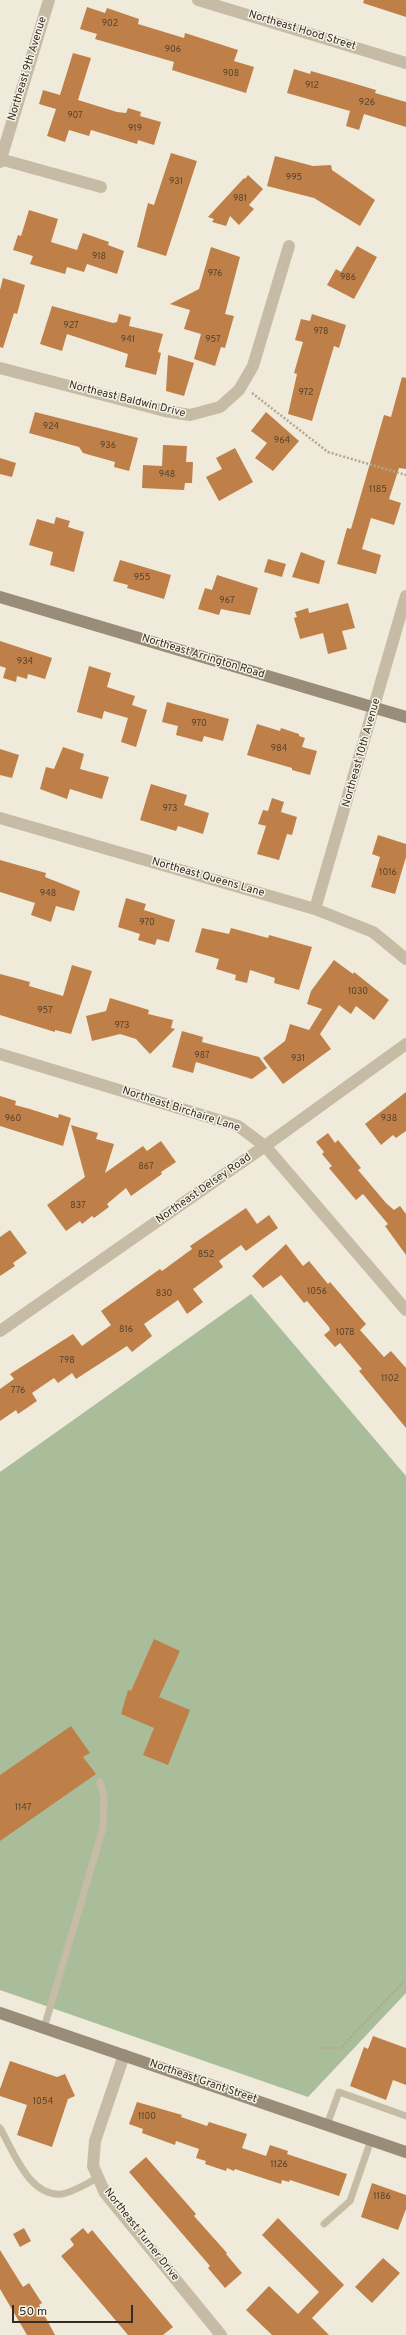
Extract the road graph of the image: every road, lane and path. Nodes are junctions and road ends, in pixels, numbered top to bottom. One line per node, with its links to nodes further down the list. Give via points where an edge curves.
1 (50, 0): 4 (street, Northeast 9th Avenue)
2 (198, 0): 3 (street, Northeast Hood Street)
3 (406, 63)
4 (0, 160): 5 (street)
5 (101, 187)
6 (290, 246): 7 (street, Northeast Baldwin Drive, via 253,366 239,390 220,407 190,415 164,411)
7 (0, 368)
8 (249, 392): 9 (path, via 328,452)
9 (406, 475)
10 (0, 596): 12 (street, Northeast Arrington Road)
11 (406, 596): 12 (street, Northeast 10th Avenue)
12 (375, 708): 13 (street, Northeast Arrington Road); 15 (street, Northeast 10th Avenue)
13 (406, 717)
14 (0, 818): 15 (street, Northeast Queens Lane)
15 (315, 909): 16 (street, Northeast Queens Lane, via 373,932)
16 (406, 959)
17 (406, 1044): 19 (street, Northeast Delsey Road)
18 (0, 1054): 19 (street, Northeast Birchaire Lane, via 238,1126)
19 (265, 1146): 20 (street, Northeast Birchaire Lane); 21 (street, Northeast Delsey Road)
20 (406, 1310)
21 (0, 1331)
22 (100, 1782): 25 (lane, via 104,1797 103,1828)
23 (406, 1979): 26 (path, via 341,2048)
24 (0, 2013): 25 (street, Northeast Grant Street)
25 (44, 2028): 27 (street, Northeast Grant Street)
26 (319, 2048)
27 (124, 2055): 29 (street, Northeast Grant Street); 33 (street, Northeast Turner Drive, via 95,2141 93,2166)
28 (406, 2116): 29 (lane, via 339,2092)
29 (327, 2125): 31 (street, Northeast Grant Street)
30 (0, 2128): 33 (lane, via 31,2182 40,2189 62,2194)
31 (371, 2140): 32 (street, Northeast Grant Street); 34 (lane, via 350,2201)
32 (406, 2152)
33 (98, 2178): 35 (street, Northeast Turner Drive, via 105,2193)
34 (324, 2224)
35 (221, 2335)

